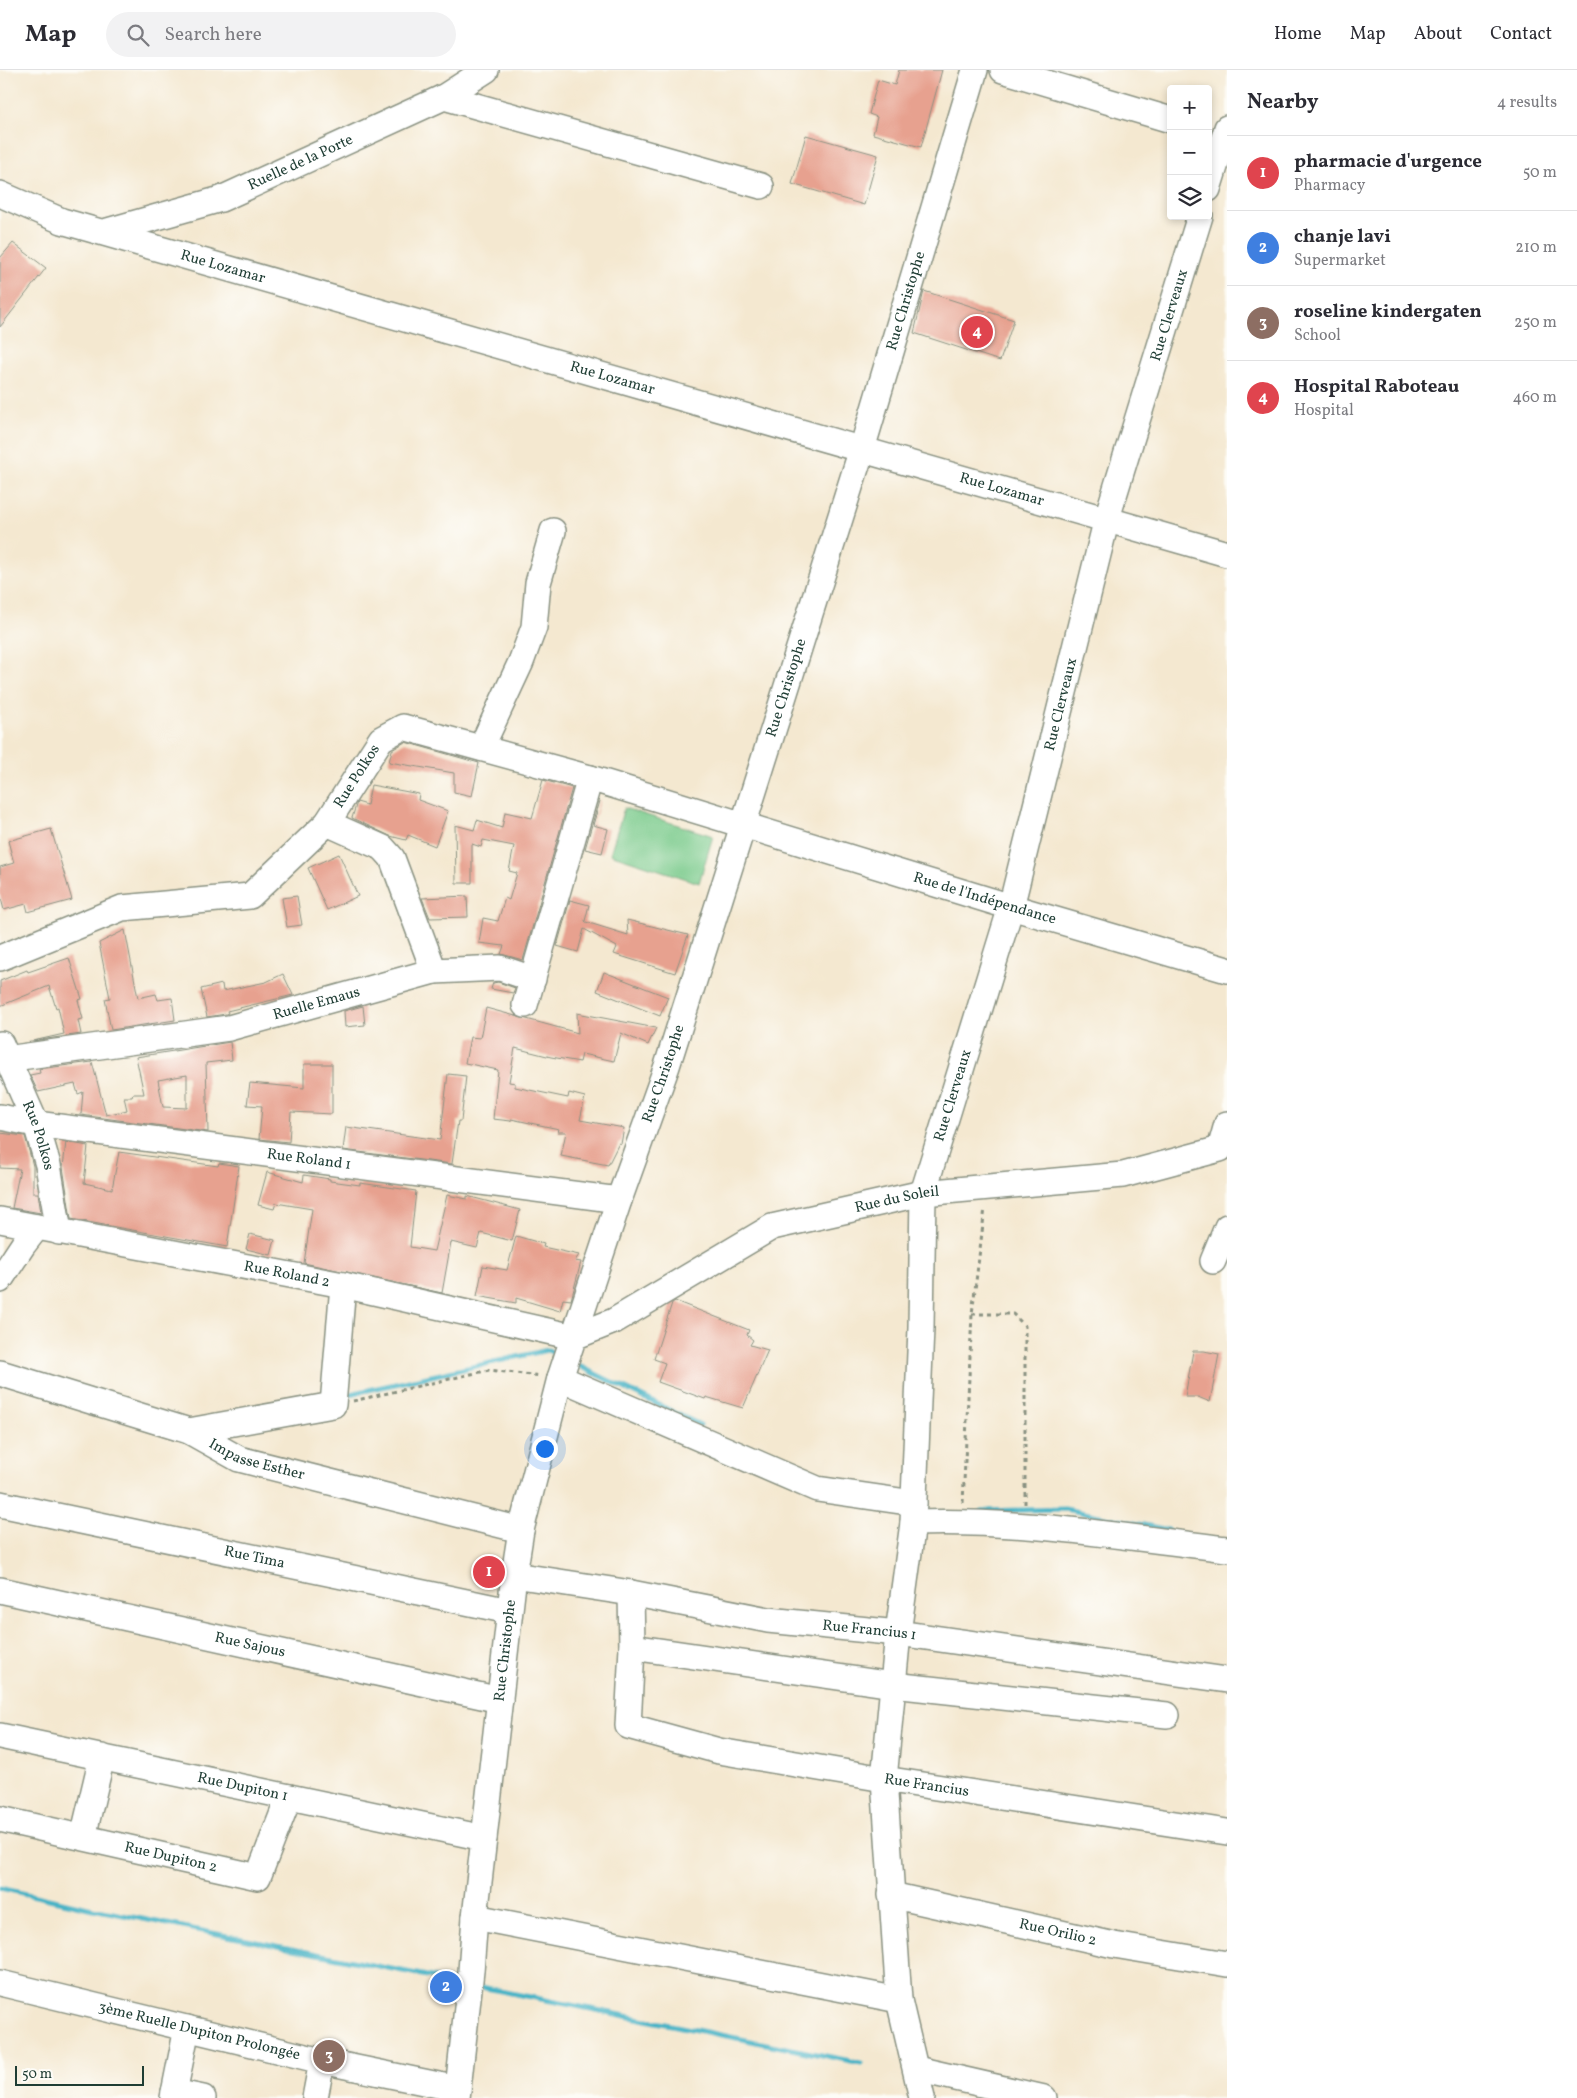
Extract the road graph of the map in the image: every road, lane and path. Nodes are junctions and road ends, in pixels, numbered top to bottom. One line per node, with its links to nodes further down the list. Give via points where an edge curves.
1 (486, 70): 4 (street, Ruelle de la Porte)
2 (975, 70): 12 (street, Rue Christophe)
3 (1003, 70): 5 (street)
4 (444, 97): 8 (street); 11 (street, Ruelle de la Porte, via 221,198)
5 (1167, 119)
6 (1222, 133): 7 (street)
7 (1212, 175)
8 (761, 186)
9 (0, 194): 11 (street, Rue Lozamar, via 62,220)
10 (1199, 220): 13 (street, Rue Clerveaux)
11 (104, 232): 12 (street, Rue Lozamar)
12 (862, 449): 13 (street, Rue Lozamar); 19 (street, Rue Christophe)
13 (1107, 518): 15 (street, Rue Lozamar); 20 (street, Rue Clerveaux)
14 (553, 531): 16 (street, via 538,583 534,626)
15 (1227, 554)
16 (481, 748): 17 (street, Rue Polkos); 18 (street, Rue Polkos, via 403,727 381,739)
17 (590, 778): 19 (street, Rue Polkos); 24 (street)
18 (327, 823): 21 (street, Rue Polkos, via 250,896 122,908); 23 (street, via 383,848 392,858)
19 (743, 825): 20 (street, Rue de l'Indépendance); 33 (street, Rue Christophe, via 667,1066)
20 (1011, 907): 22 (street, Rue de l'Indépendance); 32 (street, Rue Clerveaux)
21 (0, 958)
22 (1227, 970)
23 (434, 971): 24 (street, Ruelle Emaus, via 500,968); 26 (street, Ruelle Emaus, via 229,1028)
24 (533, 979): 25 (street)
25 (525, 1005)
26 (3, 1051): 28 (street, Rue Polkos)
27 (0, 1117): 28 (street, Rue Roland 1)
28 (36, 1124): 33 (street, Rue Roland 1); 36 (street, Rue Polkos, via 48,1165)
29 (1227, 1124): 30 (street, Rue du Soleil)
30 (1223, 1154): 31 (street, Rue du Soleil, via 1123,1175)
31 (987, 1187): 32 (street, Rue du Soleil); 40 (path)
32 (923, 1194): 41 (street, Rue du Soleil, via 772,1227 614,1322); 49 (street, Rue Clerveaux)
33 (619, 1200): 41 (street, Rue Christophe)
34 (0, 1220): 36 (street, Rue Roland 2)
35 (1227, 1227): 37 (street)
36 (48, 1230): 38 (street, via 23,1245); 39 (street, Rue Roland 2)
37 (1214, 1261)
38 (0, 1280)
39 (343, 1285): 41 (street, Rue Roland 2); 44 (street)
40 (972, 1314): 46 (path); 47 (path, via 1013,1314 1025,1326)
41 (574, 1337): 43 (street, Rue Christophe)
42 (0, 1372): 45 (street, Impasse Esther)
43 (560, 1378): 44 (path, via 489,1370); 49 (street, via 817,1489); 50 (street, Rue Christophe)
44 (333, 1395): 45 (street)
45 (189, 1431): 50 (street, Impasse Esther, via 239,1460)
46 (964, 1480)
47 (1025, 1493)
48 (0, 1504): 55 (street, Rue Tima)
49 (914, 1513): 51 (street); 56 (street, Rue Clerveaux)
50 (521, 1530): 52 (street, Rue Christophe)
51 (1227, 1550)
52 (514, 1575): 54 (street, Rue Francius 1); 55 (street, Rue Christophe)
53 (0, 1590): 60 (street, Rue Sajous)
54 (630, 1593): 56 (street, Rue Francius 1, via 768,1620); 57 (street)
55 (509, 1611): 60 (street, Rue Christophe)
56 (898, 1633): 58 (street, Rue Francius 1); 59 (street, Rue Clerveaux)
57 (632, 1647): 59 (street); 64 (street, Rue Francius, via 628,1726 719,1751)
58 (1227, 1680)
59 (893, 1685): 61 (street); 64 (street, Rue Clerveaux)
60 (500, 1700): 69 (street, Rue Christophe)
61 (1166, 1715)
62 (0, 1736): 63 (street, Rue Dupiton 1)
63 (102, 1757): 65 (street, Rue Dupiton 1); 68 (street)
64 (884, 1779): 67 (street, Rue Francius); 70 (street, Rue Clerveaux)
65 (289, 1797): 68 (street, Rue Dupiton 2, via 258,1877); 69 (street, Rue Dupiton 1)
66 (0, 1819): 68 (street, Rue Dupiton 2)
67 (1227, 1832)
68 (83, 1838)
69 (484, 1838): 71 (street, Rue Christophe)
70 (891, 1895): 72 (street, Rue Orilio 2, via 1114,1945); 74 (street, Rue Clerveaux)
71 (475, 1917): 74 (street); 78 (street, Rue Christophe)
72 (1227, 1964)
73 (0, 1983): 75 (street, 3ème Ruelle Dupiton Prolongée)
74 (898, 2000): 77 (street, Rue Clerveaux)
75 (187, 2028): 76 (street, 3ème Ruelle Dupiton Prolongée); 79 (street)
76 (322, 2061): 78 (street, 3ème Ruelle Dupiton Prolongée); 81 (street)
77 (916, 2069): 82 (street, Rue Clerveaux); 83 (street)
78 (458, 2094)
79 (174, 2095): 80 (street)
80 (203, 2098)
81 (315, 2098)
82 (922, 2098)
83 (1044, 2098)

